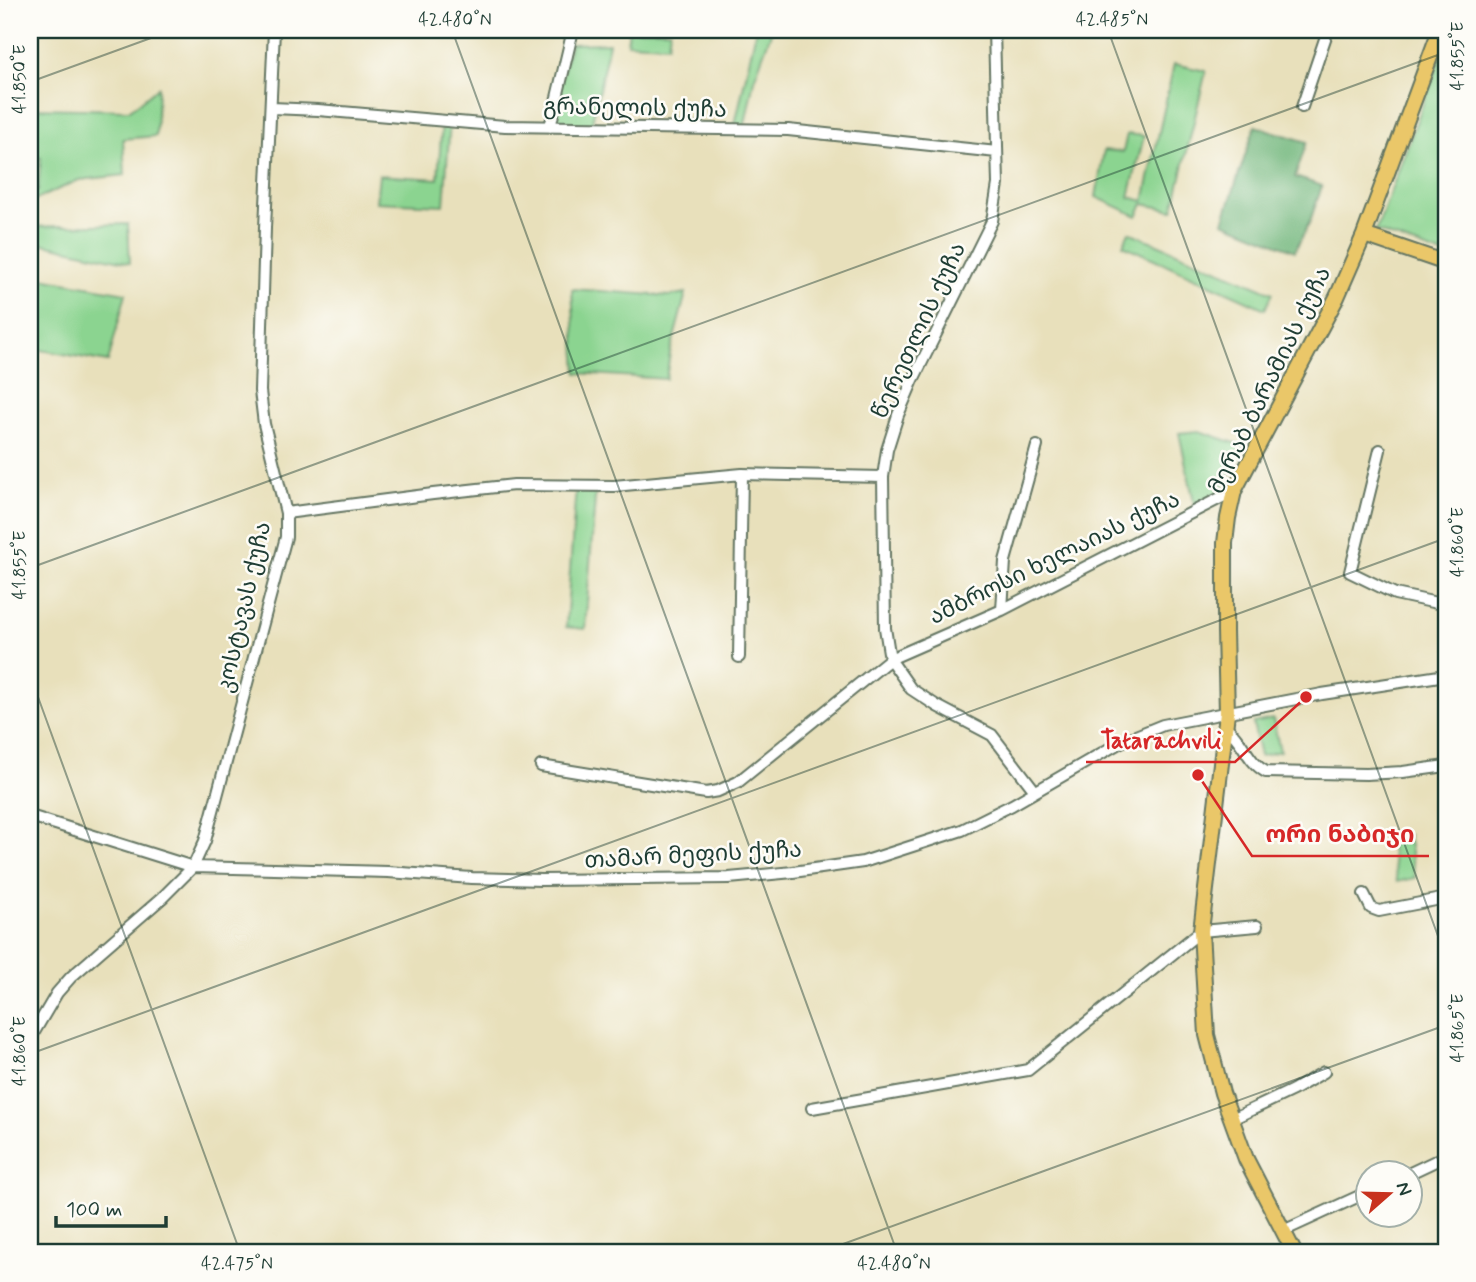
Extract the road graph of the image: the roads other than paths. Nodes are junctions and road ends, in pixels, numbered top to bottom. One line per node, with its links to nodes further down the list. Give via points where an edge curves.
1 (274, 30): 7 (street, კოსტავას ქუჩა)
2 (573, 30): 8 (street)
3 (994, 30): 9 (street, წერეთლის ქუჩა)
4 (1328, 30): 6 (street)
5 (1440, 30): 10 (main road, მერაბ ბარამიას ქუჩა)
6 (1302, 107)
7 (272, 108): 8 (street, გრანელის ქუჩა); 17 (street, კოსტავას ქუჩა, via 260,391)
8 (550, 127): 9 (street, გრანელის ქუჩა, via 788,130)
9 (997, 152): 15 (street, წერეთლის ქუჩა, via 992,221 898,415)
10 (1364, 235): 11 (main road); 16 (main road, მერაბ ბარამიას ქუჩა, via 1337,297)
11 (1446, 263)
12 (1037, 446): 19 (street, via 1005,561)
13 (1380, 450): 18 (street, via 1350,572 1395,594)
14 (742, 474): 15 (street); 17 (street, via 614,486 514,485); 20 (street)
15 (883, 477): 21 (street, წერეთლის ქუჩა)
16 (1234, 491): 19 (street, ამბროსი ხელაიას ქუჩა); 23 (main road, მერაბ ბარამიას ქუჩა, via 1226,543)
17 (286, 513): 28 (street, კოსტავას ქუჩა, via 286,537 205,841)
18 (1446, 605)
19 (1002, 610): 21 (street, ამბროსი ხელაიას ქუჩა)
20 (739, 657)
21 (890, 659): 24 (street, ამბროსი ხელაიას ქუჩა, via 738,782 718,791 706,793); 26 (street, წერეთლის ქუჩა, via 911,689 992,735)
22 (1446, 675): 23 (street, თამარ მეფის ქუჩა, via 1322,694)
23 (1226, 718): 25 (street, via 1257,766 1266,772 1366,774); 26 (street, თამარ მეფის ქუჩა, via 1163,725 1122,742); 32 (main road, მერაბ ბარამიას ქუჩა)
24 (541, 766)
25 (1446, 766)
26 (1035, 791): 28 (street, თამარ მეფის ქუჩა, via 962,831 863,862 729,878 541,880)
27 (30, 816): 28 (street, თამარ მეფის ქუჩა)
28 (193, 867): 33 (street, კოსტავას ქუჩა, via 71,977)
29 (1364, 894): 30 (street, via 1371,908 1379,911)
30 (1446, 898)
31 (1257, 926): 32 (street)
32 (1200, 931): 35 (street, via 1028,1070); 36 (main road, მერაბ ბარამიას ქუჩა, via 1208,1035)
33 (30, 1039)
34 (1324, 1072): 36 (street)
35 (813, 1108)
36 (1232, 1119): 40 (main road, მერაბ ბარამიას ქუჩა)
37 (1446, 1156): 38 (street)
38 (1424, 1166)
39 (1354, 1198): 40 (street)
40 (1283, 1231): 41 (main road, მერაბ ბარამიას ქუჩა)
41 (1294, 1252)

